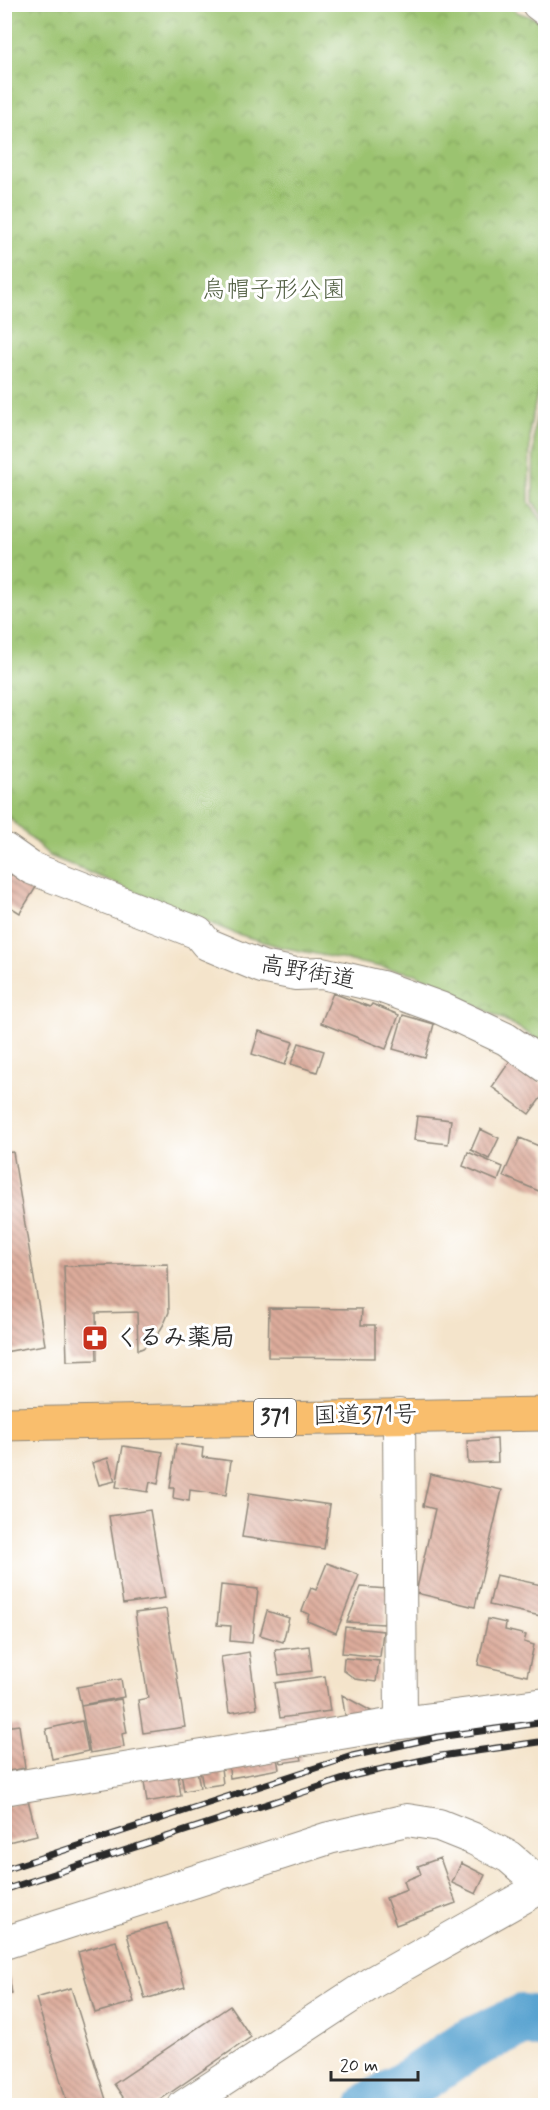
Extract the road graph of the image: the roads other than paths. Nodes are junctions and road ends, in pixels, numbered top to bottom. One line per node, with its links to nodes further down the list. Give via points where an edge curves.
1 (538, 4): 2 (street)
2 (546, 10)
3 (4, 849): 4 (street, 高野街道, via 31,868 198,933 207,944 262,967 296,974 322,973 382,987 440,1008 506,1039)
4 (546, 1067)
5 (546, 1414): 6 (highway, 国道371号 / 371)
6 (399, 1416): 7 (highway, 国道371号 / 371); 9 (street)
7 (4, 1424)
8 (546, 1704): 9 (street)
9 (401, 1724): 10 (street)
10 (4, 1789)
11 (544, 1888): 12 (street, via 509,1857 474,1839 440,1825 407,1820 330,1838); 13 (street, via 373,1982)
12 (4, 1943)
13 (184, 2106)

